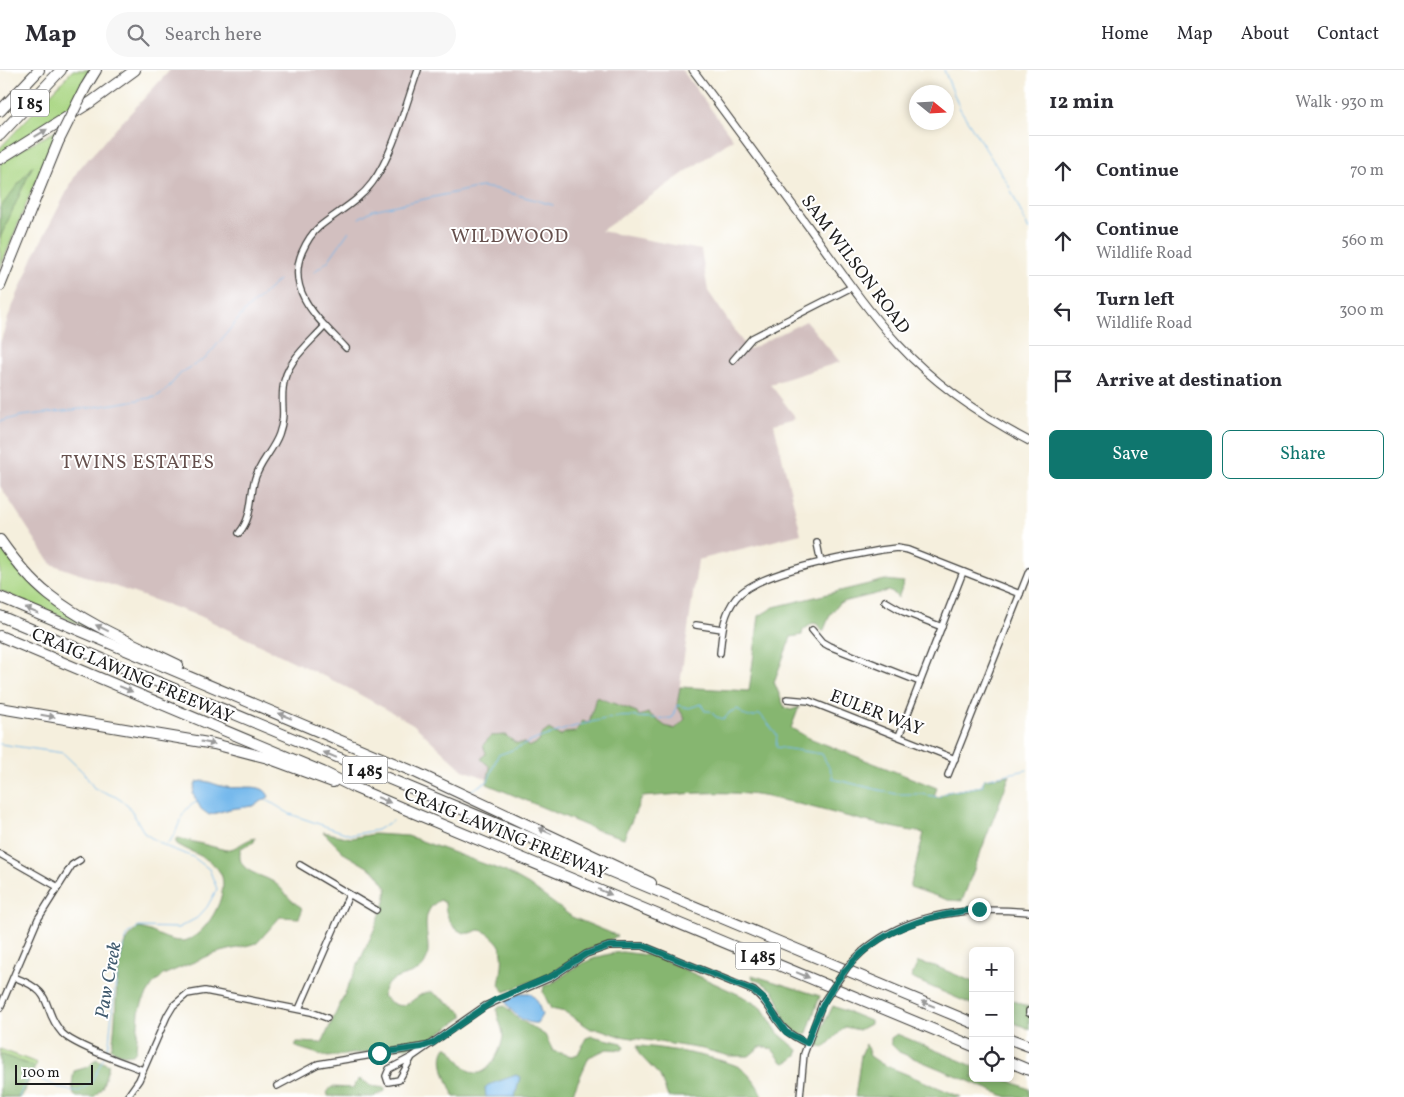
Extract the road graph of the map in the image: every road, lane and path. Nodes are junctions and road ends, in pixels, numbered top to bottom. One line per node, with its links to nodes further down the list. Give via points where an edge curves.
1 (39, 70): 7 (highway, I 85)
2 (61, 70): 8 (highway, I 85)
3 (96, 70): 10 (highway, bridge, via 59,140)
4 (135, 70): 9 (highway, one-way to 4)
5 (418, 70): 14 (street, via 386,158 376,176 360,196 318,228 299,260 300,292 307,306)
6 (693, 70): 13 (street, SAM WILSON ROAD)
7 (0, 111)
8 (0, 135)
9 (0, 159)
10 (34, 199): 11 (highway); 12 (highway)
11 (0, 279)
12 (0, 286)
13 (852, 287): 16 (street, via 752,338); 17 (street, SAM WILSON ROAD, via 889,334 923,369 969,405)
14 (325, 326): 15 (street); 18 (street, via 293,361 286,374 282,391 282,423 275,444 254,481 247,520)
15 (346, 348)
16 (733, 360)
17 (1029, 441)
18 (239, 532)
19 (0, 540): 37 (highway, one-way to 19, via 78,616 34,582)
20 (817, 543): 21 (street)
21 (821, 563): 23 (street, via 897,548); 30 (street, via 772,576 746,589 732,604)
22 (1029, 571): 24 (street)
23 (963, 572): 24 (street); 29 (street)
24 (1020, 594): 41 (street)
25 (0, 597): 37 (highway, one-way to 25)
26 (886, 601): 29 (street)
27 (0, 616): 51 (highway, CRAIG LAWING FREEWAY / I 485, one-way to 27)
28 (696, 625): 30 (street)
29 (942, 627): 36 (street)
30 (722, 629): 34 (street)
31 (812, 630): 36 (street, via 829,646)
32 (0, 636): 35 (highway, CRAIG LAWING FREEWAY / I 485)
33 (0, 642): 35 (highway)
34 (720, 653)
35 (94, 676): 43 (highway, CRAIG LAWING FREEWAY / I 485, one-way to 43)
36 (920, 682): 40 (street)
37 (239, 697): 51 (highway, one-way to 37, via 488,804)
38 (786, 699): 40 (street, EULER WAY, via 809,701)
39 (0, 708): 43 (highway, one-way to 43, via 214,744)
40 (899, 736): 41 (street, EULER WAY)
41 (955, 759): 42 (street)
42 (948, 776)
43 (353, 787): 60 (highway, CRAIG LAWING FREEWAY / I 485, one-way to 60)
44 (0, 854): 47 (street)
45 (80, 860): 47 (street, via 72,865)
46 (300, 865): 48 (street)
47 (58, 887): 52 (street, via 38,919)
48 (349, 895): 49 (street); 54 (street)
49 (376, 910)
50 (1029, 912): 59 (street, bridge, via 993,909 940,914 897,929 863,951 842,973 822,1004)
51 (731, 921): 56 (highway, CRAIG LAWING FREEWAY / I 485, one-way to 51)
52 (14, 977): 53 (street); 64 (street, via 39,990 62,1034)
53 (0, 1008)
54 (299, 1009): 55 (street); 64 (street, via 205,991 187,994 167,1016)
55 (327, 1018)
56 (969, 1021)
57 (1014, 1040): 61 (highway)
58 (433, 1043): 59 (street, via 495,1000 552,976 599,948 627,944 656,950 754,991 763,998 786,1032); 62 (street); 66 (street, via 326,1062)
59 (807, 1043): 68 (street)
60 (969, 1044)
61 (1029, 1046)
62 (412, 1057): 62 (street, via 400,1080 388,1082 388,1069)
63 (1014, 1064): 65 (highway)
64 (143, 1070): 67 (street)
65 (1029, 1070)
66 (277, 1086)
67 (129, 1096)
68 (800, 1097)

